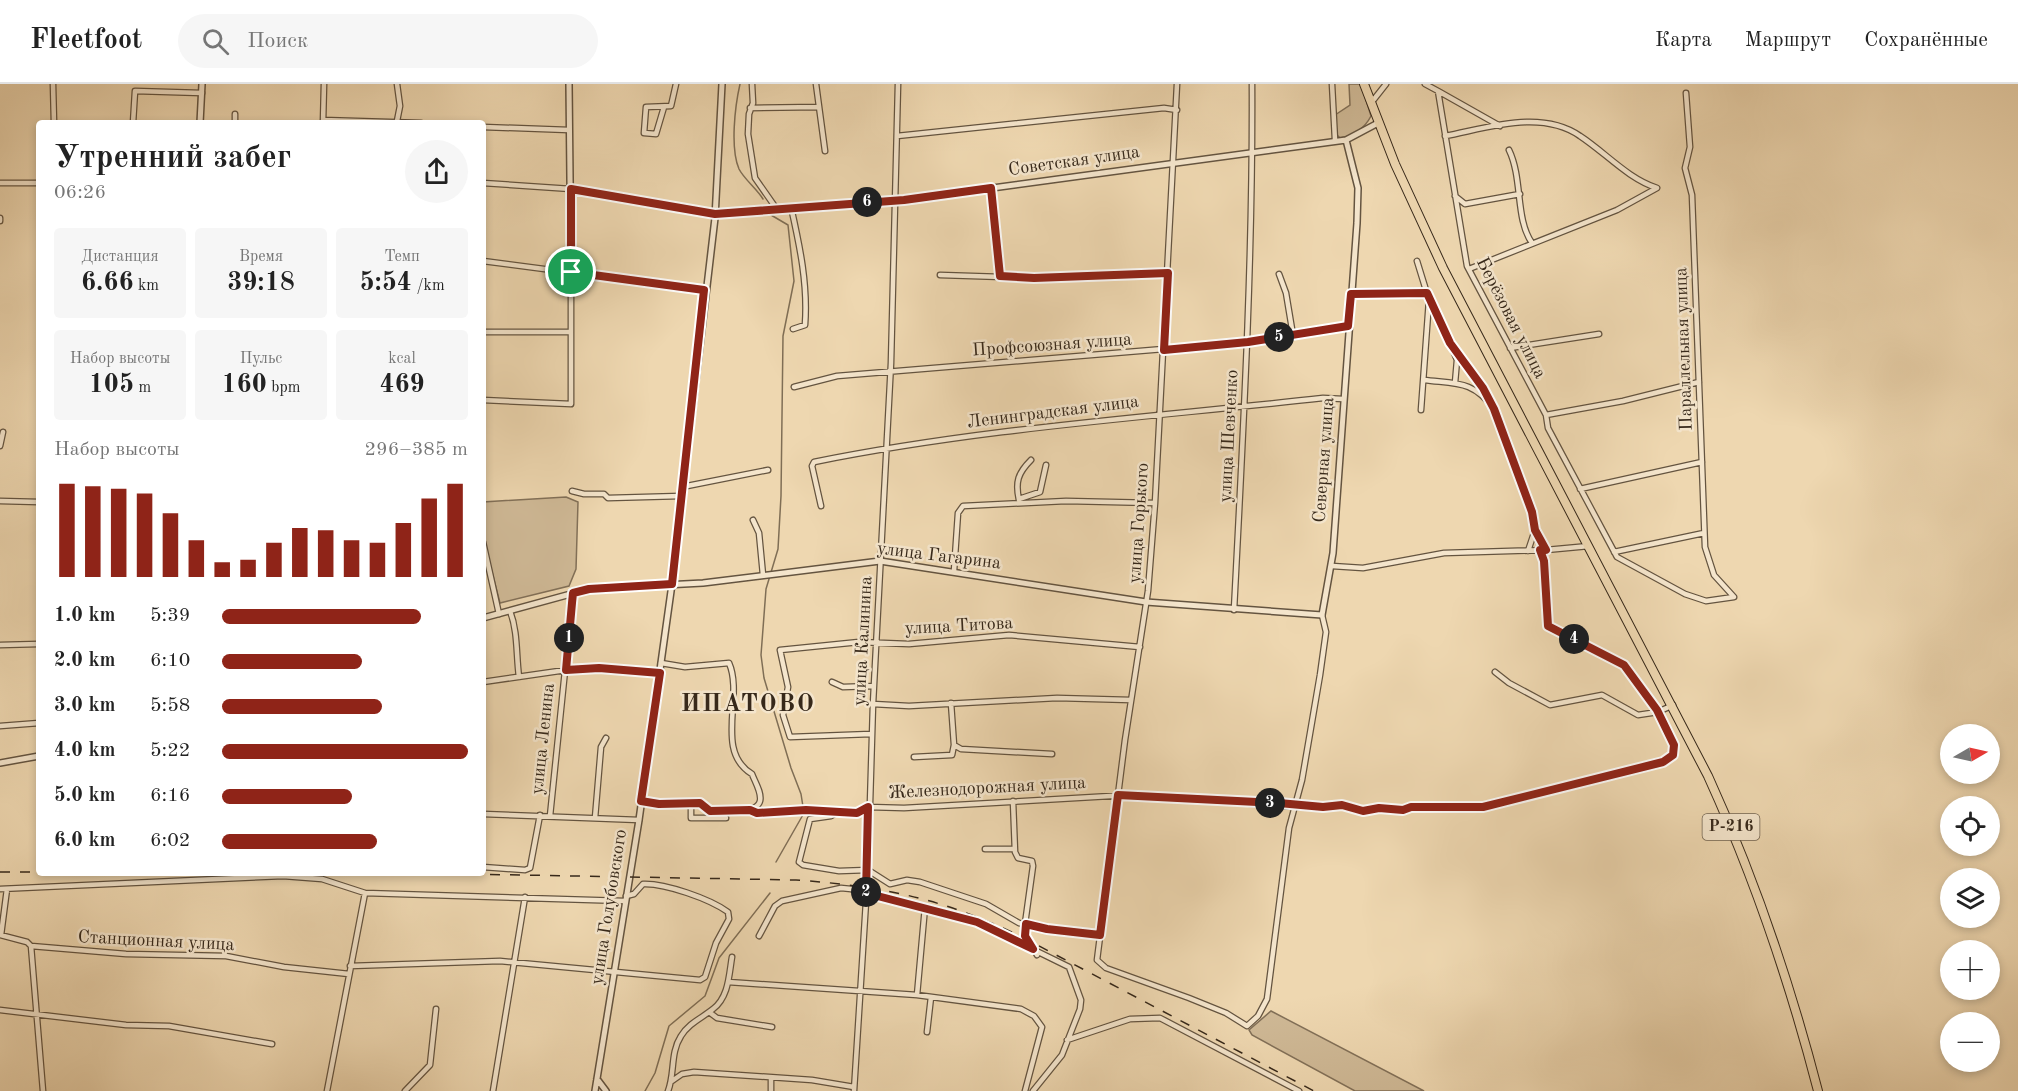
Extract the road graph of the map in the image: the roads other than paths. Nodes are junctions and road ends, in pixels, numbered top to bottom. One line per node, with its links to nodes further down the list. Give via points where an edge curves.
1 (53, 84): 26 (street)
2 (202, 84): 18 (street)
3 (324, 84): 30 (street)
4 (397, 84): 31 (street)
5 (569, 84): 35 (street)
6 (676, 84): 22 (street, via 671,106)
7 (722, 84): 54 (street, улица Голубовского)
8 (752, 84): 21 (street)
9 (816, 84): 23 (street)
10 (897, 84): 36 (street, улица Калинина)
11 (1178, 84): 24 (street, улица Горького)
12 (1252, 84): 42 (street, улица Шевченко)
13 (1332, 84): 38 (street)
14 (1364, 84): 20 (highway, Р-216)
15 (1386, 84): 20 (street)
16 (1425, 84): 17 (street)
17 (1438, 91): 33 (street); 37 (street, Берёзовая улица)
18 (202, 93): 27 (street, via 135,91); 28 (street)
19 (1686, 93): 79 (street, Параллельная улица, via 1690,147 1685,168 1692,195)
20 (1371, 104): 32 (highway, Р-216)
21 (752, 105): 23 (street); 53 (street, via 748,134 755,178)
22 (664, 107): 22 (street, via 646,107 644,133 656,134)
23 (819, 107): 41 (street)
24 (1177, 110): 36 (street, via 1164,108); 43 (street, улица Горького)
25 (235, 114): 29 (street)
26 (54, 120)
27 (133, 120)
28 (200, 120)
29 (235, 120)
30 (323, 120)
31 (397, 120)
32 (1378, 123): 39 (street); 110 (highway, Р-216, via 1443,268)
33 (1500, 126): 37 (street); 55 (street, via 1528,121 1570,131 1630,175 1657,188 1617,210)
34 (486, 127): 35 (street)
35 (569, 130): 48 (street)
36 (897, 136): 51 (street, улица Калинина)
37 (1445, 136): 50 (street, Берёзовая улица)
38 (1335, 140): 39 (street, Советская улица); 42 (street, Советская улица)
39 (1346, 140): 65 (street, Северная улица, via 1358,188)
40 (1509, 150): 49 (street)
41 (825, 151)
42 (1252, 152): 43 (street, Советская улица); 73 (street, улица Шевченко)
43 (1175, 162): 47 (street, Советская улица); 60 (street, улица Горького)
44 (0, 183): 45 (street)
45 (36, 183)
46 (486, 183): 48 (street, Советская улица)
47 (991, 188): 51 (street, Советская улица); 63 (street)
48 (571, 189): 54 (street, Советская улица); 59 (street)
49 (1520, 194): 50 (street, via 1465,204); 55 (street)
50 (1455, 196): 58 (street, Берёзовая улица)
51 (896, 201): 52 (street, Советская улица); 77 (street, улица Калинина)
52 (792, 207): 53 (street, Советская улица); 68 (street, via 802,253 806,311 805,326)
53 (776, 208): 54 (street, Советская улица)
54 (715, 214): 64 (street, улица Голубовского)
55 (1532, 243): 58 (street)
56 (486, 261): 59 (street)
57 (1417, 261): 66 (street)
58 (1469, 269): 75 (street, Берёзовая улица)
59 (571, 272): 64 (street); 70 (street)
60 (1168, 273): 63 (street); 76 (street, улица Горького)
61 (1279, 274): 72 (street)
62 (940, 275): 63 (street)
63 (1000, 276)
64 (704, 290): 96 (street, улица Голубовского)
65 (1351, 294): 66 (street); 67 (street, Северная улица)
66 (1428, 296): 74 (street); 78 (street)
67 (1348, 326): 72 (street, Профсоюзная улица); 82 (street, Северная улица)
68 (793, 329)
69 (486, 332): 70 (street)
70 (571, 333): 83 (street, via 571,404)
71 (1599, 334): 75 (street)
72 (1293, 335): 73 (street, Профсоюзная улица)
73 (1248, 342): 76 (street, Профсоюзная улица); 84 (street, улица Шевченко)
74 (1450, 343): 80 (street, via 1457,360); 85 (street)
75 (1510, 348): 88 (street, Берёзовая улица)
76 (1164, 350): 77 (street, Профсоюзная улица); 87 (street, улица Горького)
77 (890, 371): 81 (street, Профсоюзная улица, via 837,376); 91 (street, улица Калинина)
78 (1424, 380): 80 (street); 86 (street)
79 (1699, 382): 88 (street); 93 (street, Параллельная улица)
80 (1455, 383): 85 (street, via 1470,386)
81 (794, 387)
82 (1343, 399): 84 (street, Ленинградская улица); 116 (street, Северная улица)
83 (486, 400)
84 (1245, 406): 87 (street, Ленинградская улица); 122 (street, улица Шевченко)
85 (1494, 409): 108 (street)
86 (1421, 410)
87 (1160, 413): 91 (street, Ленинградская улица, via 1023,428); 105 (street, улица Горького)
88 (1546, 415): 97 (street, Берёзовая улица, via 1548,428)
89 (3, 432): 90 (street)
90 (0, 446)
91 (887, 449): 106 (street, Ленинградская улица, via 813,462); 115 (street, улица Калинина)
92 (1031, 460): 102 (street, via 1019,474)
93 (1702, 462): 97 (street); 109 (street, Параллельная улица)
94 (1046, 465): 98 (street)
95 (768, 470): 96 (street)
96 (682, 487): 100 (street, улица Голубовского)
97 (1580, 489): 113 (street, Берёзовая улица)
98 (1040, 490): 102 (street); 103 (street)
99 (572, 491): 100 (street, via 604,494 608,498)
100 (681, 496): 119 (street, улица Голубовского)
101 (0, 501): 104 (street)
102 (1019, 501): 103 (street); 117 (street, via 961,507)
103 (1042, 501): 105 (street)
104 (36, 502)
105 (1155, 503): 121 (street, улица Горького)
106 (820, 506)
107 (753, 520): 118 (street, via 759,533 759,557)
108 (1535, 530): 111 (street); 112 (street)
109 (1704, 533): 113 (street); 113 (street, Параллельная улица, via 1714,575 1734,597 1706,601 1686,594 1624,563)
110 (1588, 546): 111 (street); 142 (highway, Р-216)
111 (1543, 550): 112 (street); 143 (street, via 1548,626 1624,665)
112 (1528, 551): 116 (street, via 1443,553 1363,568)
113 (1614, 552)
114 (486, 556): 124 (street)
115 (880, 561): 117 (street, улица Гагарина); 118 (street, улица Гагарина); 127 (street, улица Калинина)
116 (1332, 566): 125 (street, Северная улица)
117 (954, 571): 121 (street, улица Гагарина)
118 (765, 575): 119 (street, улица Гагарина)
119 (672, 584): 120 (street, улица Гагарина); 131 (street, улица Голубовского)
120 (573, 593): 123 (street, улица Гагарина); 132 (street, улица Ленина)
121 (1146, 602): 122 (street, улица Гагарина); 130 (street, улица Горького)
122 (1234, 610): 125 (street, улица Гагарина)
123 (510, 611): 124 (street, улица Гагарина); 135 (street, via 516,628)
124 (499, 614): 126 (street, улица Гагарина)
125 (1322, 615): 158 (street, Северная улица, via 1325,645)
126 (486, 617)
127 (877, 642): 130 (street, улица Титова, via 909,644 1009,635); 138 (street, улица Калинина); 146 (street, улица Титова, via 780,650 788,687 783,715 790,737)
128 (36, 644): 129 (street)
129 (0, 645)
130 (1140, 647): 139 (street, улица Горького)
131 (661, 663): 134 (street, улица Голубовского); 159 (street, via 686,667 729,663 733,680 733,741 741,767 752,774 761,795 758,805)
132 (566, 670): 134 (street, via 599,668); 135 (street); 164 (street, улица Ленина)
133 (1495, 672): 143 (street, via 1550,705 1602,694 1638,714)
134 (660, 673): 154 (street, улица Голубовского)
135 (519, 677): 136 (street)
136 (486, 682)
137 (832, 682): 138 (street, via 843,687)
138 (874, 686): 141 (street, улица Калинина)
139 (1131, 700): 140 (street, via 1058,698); 153 (street, улица Горького)
140 (951, 703): 141 (street); 148 (street)
141 (873, 704): 146 (street, улица Калинина)
142 (1673, 705): 143 (street); 221 (highway, Р-216, via 1752,879 1793,995)
143 (1658, 712): 158 (street, Железнодорожная улица, via 1674,745 1670,758 1550,792 1477,808 1363,811 1342,805)
144 (36, 723): 145 (street)
145 (0, 726)
146 (871, 734): 157 (street, улица Калинина)
147 (606, 738): 165 (street, via 601,747)
148 (954, 744): 149 (street, via 961,749); 150 (street, via 952,754 946,757)
149 (1052, 754)
150 (914, 756)
151 (36, 757): 152 (street)
152 (0, 763)
153 (1118, 795): 155 (street, Железнодорожная улица); 158 (street, Железнодорожная улица); 182 (street, улица Горького)
154 (641, 801): 156 (street); 168 (street, улица Голубовского)
155 (1013, 801): 157 (street, Железнодорожная улица); 170 (street)
156 (691, 803): 160 (street, via 700,803); 166 (street, via 691,818)
157 (868, 807): 161 (street, Железнодорожная улица, via 863,812); 172 (street, улица Калинина)
158 (1296, 807): 182 (street, улица Горького, via 1289,828 1266,1004 1247,1026 1226,1013 1106,968 1097,960)
159 (750, 810): 160 (street); 161 (street, Железнодорожная улица)
160 (710, 811): 166 (street)
161 (838, 812): 172 (street, via 810,819 800,862 839,871)
162 (486, 814): 163 (street)
163 (540, 815): 164 (street); 171 (street, улица Ленина, via 530,867)
164 (550, 816): 165 (street)
165 (595, 818): 168 (street)
166 (710, 818): 167 (street)
167 (726, 818)
168 (639, 820): 178 (street, улица Голубовского)
169 (985, 849): 170 (street)
170 (1014, 849): 180 (street, via 1018,858 1032,861 1033,866)
171 (486, 867)
172 (868, 870): 176 (street, улица Калинина); 180 (street, via 890,884 920,882 986,904)
173 (0, 889): 174 (street)
174 (7, 889): 175 (street, via 283,876 322,879); 181 (street)
175 (365, 893): 177 (street); 189 (street)
176 (866, 893): 179 (street); 183 (street, via 841,888 782,901 775,906); 193 (street, улица Калинина)
177 (525, 897): 178 (street); 188 (street)
178 (625, 898): 191 (street, улица Голубовского); 191 (street, via 643,884 650,884 690,894 728,912 729,919 707,973 700,980)
179 (925, 907): 185 (street, via 977,922); 194 (street)
180 (1026, 924): 182 (street); 185 (street, via 1025,936)
181 (1, 935): 184 (street, Станционная улица)
182 (1100, 935)
183 (759, 936)
184 (31, 946): 190 (street, Станционная улица, via 126,954 226,956); 199 (street)
185 (1033, 949): 186 (street); 202 (street, via 1073,971 1082,1000)
186 (1037, 955)
187 (732, 957): 192 (street)
188 (513, 964): 189 (street, via 474,960); 191 (street); 214 (street)
189 (350, 966): 190 (street)
190 (349, 974): 212 (street)
191 (614, 974): 206 (street, улица Голубовского)
192 (728, 982): 193 (street); 198 (street, via 722,999)
193 (860, 992): 194 (street); 209 (street, улица Калинина)
194 (917, 995): 195 (street)
195 (931, 997): 201 (street); 219 (street, via 1021,1009 1037,1018 1042,1027)
196 (436, 1009): 213 (street, via 430,1065)
197 (0, 1011): 199 (street)
198 (709, 1012): 200 (street, via 717,1017); 204 (street, via 695,1020 681,1037)
199 (36, 1014): 203 (street, via 169,1026); 211 (street)
200 (772, 1027)
201 (927, 1032)
202 (1067, 1040): 210 (street, via 1130,1019 1160,1017); 220 (street, via 1058,1062)
203 (272, 1044)
204 (672, 1066): 205 (street); 208 (street)
205 (682, 1074): 207 (street); 208 (street)
206 (597, 1079): 215 (street, улица Голубовского); 216 (street)
207 (771, 1079): 209 (street, via 822,1081); 218 (street)
208 (672, 1081): 217 (street)
209 (854, 1089)
210 (1297, 1090)
211 (43, 1091)
212 (327, 1091)
213 (405, 1091)
214 (494, 1091)
215 (595, 1091)
216 (606, 1091)
217 (668, 1091)
218 (771, 1091)
219 (1025, 1091)
220 (1033, 1091)
221 (1818, 1091)

